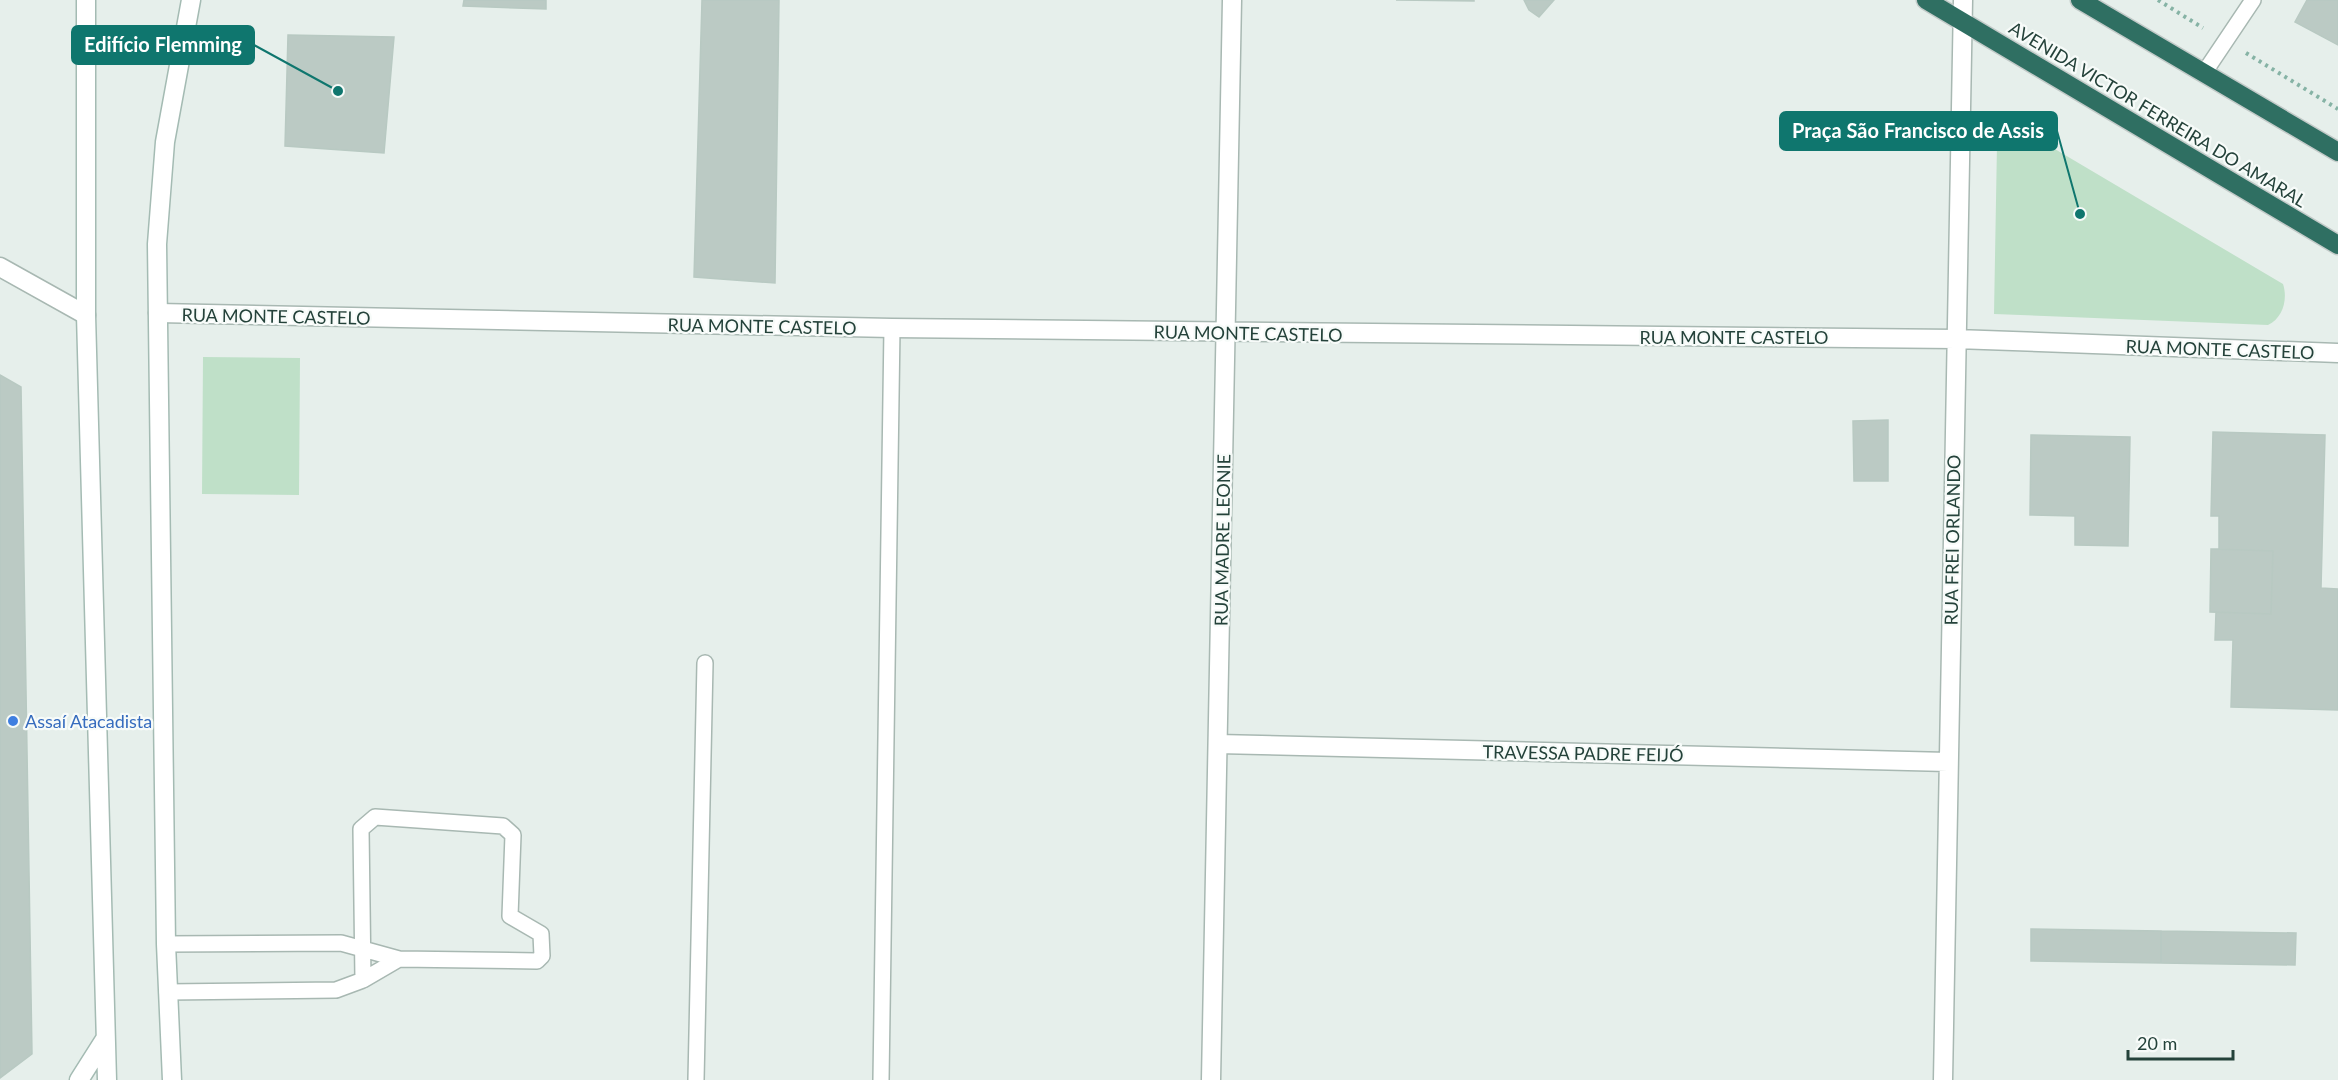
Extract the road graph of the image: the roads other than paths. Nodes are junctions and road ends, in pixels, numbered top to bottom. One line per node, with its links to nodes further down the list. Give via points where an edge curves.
1 (86, 0): 14 (street)
2 (1232, 0): 16 (street, RUA MADRE LEONIE)
3 (1926, 0): 8 (highway, AVENIDA VICTOR FERREIRA DO AMARAL)
4 (1963, 0): 8 (street, RUA FREI ORLANDO)
5 (2080, 0): 9 (highway)
6 (2253, 0): 9 (lane)
7 (189, 3): 13 (street, via 159,194)
8 (1962, 21): 11 (highway, AVENIDA VICTOR FERREIRA DO AMARAL); 17 (street, RUA FREI ORLANDO)
9 (2204, 73): 10 (highway)
10 (2338, 152)
11 (2338, 245)
12 (0, 267): 14 (street)
13 (158, 313): 15 (street, RUA MONTE CASTELO); 22 (street)
14 (86, 315): 27 (street)
15 (892, 328): 16 (street, RUA MONTE CASTELO); 32 (lane)
16 (1226, 333): 17 (street, RUA MONTE CASTELO); 20 (street, RUA MADRE LEONIE)
17 (1956, 339): 18 (street, RUA MONTE CASTELO); 21 (street, RUA FREI ORLANDO)
18 (2338, 353)
19 (705, 663): 31 (lane)
20 (1218, 744): 21 (street, TRAVESSA PADRE FEIJÓ); 33 (street, RUA MADRE LEONIE)
21 (1948, 762): 34 (street, RUA FREI ORLANDO)
22 (166, 944): 23 (lane, via 341,943); 26 (street)
23 (362, 948): 24 (lane); 24 (lane, via 361,829 366,823 375,817 509,829 513,835 510,916 541,934 542,956 537,961); 25 (lane)
24 (399, 959): 25 (lane)
25 (363, 980): 26 (lane, via 336,990)
26 (167, 992): 30 (street)
27 (105, 1039): 28 (street); 29 (street)
28 (79, 1080)
29 (107, 1080)
30 (172, 1080)
31 (696, 1080)
32 (881, 1080)
33 (1211, 1080)
34 (1943, 1080)

